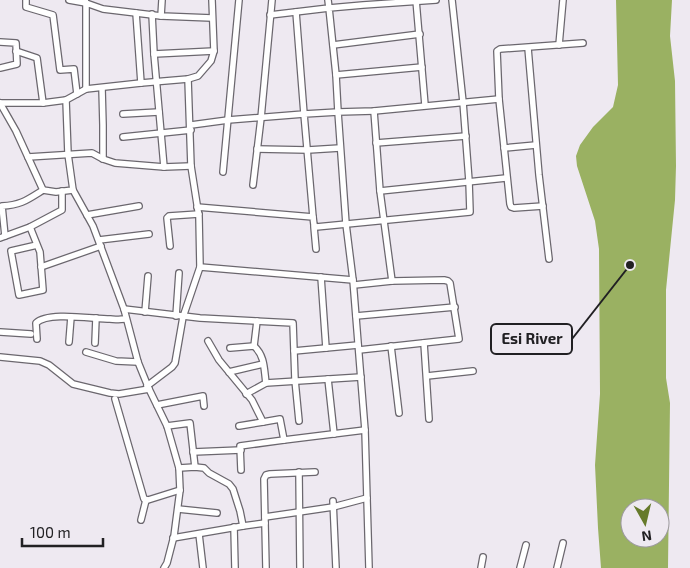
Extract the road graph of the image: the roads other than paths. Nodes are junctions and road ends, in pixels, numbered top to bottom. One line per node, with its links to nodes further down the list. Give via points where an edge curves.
1 (26, 0): 38 (street, via 26,7 53,15 60,70 74,69)
2 (69, 0): 12 (street)
3 (162, 0): 19 (street)
4 (212, 0): 20 (street)
5 (239, 0): 50 (street)
6 (272, 0): 18 (street)
7 (328, 0): 14 (street)
8 (416, 0): 9 (street); 13 (street); 21 (street)
9 (436, 0)
10 (452, 0): 41 (street)
11 (563, 0): 24 (street)
12 (86, 1): 16 (street, via 103,9); 37 (street)
13 (363, 2): 14 (street)
14 (329, 8): 15 (street); 25 (street)
15 (296, 12): 18 (street); 48 (street)
16 (136, 13): 17 (street); 35 (street)
17 (152, 14): 19 (street); 29 (street)
18 (270, 15): 49 (street)
19 (162, 16): 20 (street)
20 (212, 18): 28 (street)
21 (420, 34): 25 (street); 30 (street)
22 (0, 42): 27 (street, via 16,43)
23 (583, 43): 24 (street)
24 (559, 44): 26 (street)
25 (333, 45): 32 (street)
26 (528, 48): 39 (street, via 497,51); 56 (street)
27 (16, 51): 31 (street, via 17,64); 42 (street, via 37,58)
28 (214, 52): 29 (street); 33 (street, via 203,71)
29 (154, 54): 34 (street)
30 (422, 67): 32 (street); 43 (street)
31 (0, 68)
32 (336, 75): 46 (street)
33 (188, 79): 34 (street); 51 (street)
34 (156, 82): 35 (street); 45 (street)
35 (142, 83): 36 (street)
36 (102, 88): 37 (street); 63 (street)
37 (86, 89): 38 (street)
38 (77, 94): 40 (street)
39 (499, 99): 41 (street); 58 (street)
40 (66, 100): 42 (street); 61 (street)
41 (463, 102): 43 (street); 53 (street)
42 (43, 103): 62 (street, via 0,103)
43 (425, 105): 44 (street)
44 (374, 111): 46 (street); 55 (street)
45 (159, 112): 47 (street); 52 (street)
46 (338, 112): 48 (street); 57 (street)
47 (123, 114)
48 (304, 114): 49 (street); 60 (street)
49 (261, 118): 50 (street); 59 (street)
50 (228, 120): 51 (street); 66 (street)
51 (191, 127): 52 (street); 64 (street)
52 (160, 133): 54 (street); 65 (street)
53 (466, 136): 55 (street); 68 (street)
54 (123, 137)
55 (376, 143): 73 (street)
56 (536, 145): 58 (street); 75 (street)
57 (340, 148): 60 (street); 81 (street)
58 (504, 148): 67 (street)
59 (257, 149): 60 (street); 69 (street)
60 (308, 150): 79 (street)
61 (68, 154): 62 (street); 63 (street, via 92,152); 71 (street)
62 (28, 157): 70 (street)
63 (102, 159): 65 (street)
64 (192, 166): 65 (street); 76 (street)
65 (164, 167)
66 (223, 172)
67 (506, 178): 68 (street); 75 (street, via 511,207)
68 (469, 181): 73 (street); 80 (street, via 469,213)
69 (253, 185)
70 (42, 190): 72 (street); 85 (street, via 21,203 2,206)
71 (73, 190): 72 (street); 78 (street)
72 (62, 191): 82 (street, via 62,210)
73 (380, 191): 80 (street)
74 (138, 206): 78 (street)
75 (543, 206): 90 (street)
76 (197, 207): 77 (street); 79 (street)
77 (199, 214): 88 (street, via 167,218); 92 (street)
78 (87, 215): 86 (street)
79 (313, 218): 83 (street)
80 (384, 220): 81 (street); 96 (street)
81 (346, 224): 83 (street); 97 (street)
82 (30, 227): 85 (street); 87 (street)
83 (314, 227): 89 (street)
84 (149, 234): 86 (street)
85 (3, 237)
86 (100, 243): 91 (street); 99 (street)
87 (37, 244): 91 (street); 91 (street, via 11,251 19,295 43,290)
88 (170, 246)
89 (316, 249)
90 (549, 259)
91 (41, 267)
92 (200, 267): 95 (street); 102 (street)
93 (179, 273): 101 (street)
94 (148, 276): 100 (street)
95 (321, 277): 97 (street); 118 (street)
96 (392, 282): 97 (street); 98 (street, via 448,281)
97 (353, 283): 103 (street)
98 (455, 307): 103 (street); 114 (street, via 459,339)
99 (124, 310): 100 (street); 106 (street)
100 (145, 312): 101 (street)
101 (176, 316): 102 (street)
102 (183, 316): 107 (street); 132 (street, via 175,363)
103 (356, 316): 119 (street)
104 (71, 317): 105 (street); 110 (street, via 38,320); 112 (street)
105 (96, 318): 106 (street); 113 (street)
106 (126, 319): 123 (street)
107 (257, 321): 115 (street); 120 (street, via 293,323)
108 (0, 332): 109 (street)
109 (31, 334)
110 (37, 339)
111 (208, 341): 126 (street)
112 (69, 342)
113 (95, 343)
114 (424, 343): 116 (street); 127 (street)
115 (254, 346): 117 (street); 124 (street, via 262,355)
116 (391, 346): 119 (street); 137 (street)
117 (230, 348)
118 (326, 348): 119 (street); 120 (street)
119 (359, 348): 128 (street)
120 (294, 351): 130 (street)
121 (86, 352): 123 (street, via 121,362)
122 (0, 357): 132 (street, via 40,360 73,384 110,393)
123 (138, 362): 132 (street)
124 (263, 364): 126 (street); 131 (street)
125 (473, 371): 127 (street)
126 (229, 372): 133 (street)
127 (427, 376): 138 (street)
128 (360, 377): 129 (street); 143 (street)
129 (328, 379): 130 (street); 144 (street)
130 (295, 380): 131 (street); 139 (street)
131 (266, 383): 133 (street)
132 (148, 387): 135 (street)
133 (246, 394): 140 (street)
134 (115, 399): 155 (street)
135 (157, 406): 136 (street, via 203,396); 141 (street)
136 (204, 406)
137 (399, 413)
138 (429, 419)
139 (299, 421)
140 (263, 422): 142 (street); 145 (street, via 280,419)
141 (167, 426): 147 (street, via 190,423); 149 (street)
142 (239, 426)
143 (365, 430): 144 (street); 154 (street)
144 (334, 434): 145 (street)
145 (284, 440): 146 (street, via 240,446)
146 (241, 450): 147 (street); 150 (street)
147 (193, 452): 148 (street)
148 (195, 467): 149 (street); 162 (street, via 206,469 231,486)
149 (178, 468): 153 (street)
150 (241, 470)
151 (299, 472): 152 (street); 158 (street); 161 (street, via 266,475)
152 (315, 472)
153 (180, 490): 155 (street); 157 (street)
154 (367, 498): 156 (street); 175 (street)
155 (146, 500): 160 (street)
156 (333, 504): 158 (street); 174 (street)
157 (178, 509): 159 (street); 165 (street)
158 (300, 512): 161 (street); 173 (street)
159 (217, 513)
160 (141, 520)
161 (265, 520): 162 (street); 172 (street)
162 (243, 526): 163 (street)
163 (234, 527): 164 (street); 171 (street)
164 (200, 534): 165 (street); 170 (street)
165 (173, 538): 169 (street)
166 (563, 544): 178 (street)
167 (526, 545): 177 (street)
168 (484, 557): 176 (street)
169 (164, 568)
170 (203, 568)
171 (235, 568)
172 (266, 568)
173 (300, 568)
174 (336, 568)
175 (369, 568)
176 (481, 568)
177 (520, 568)
178 (557, 568)

